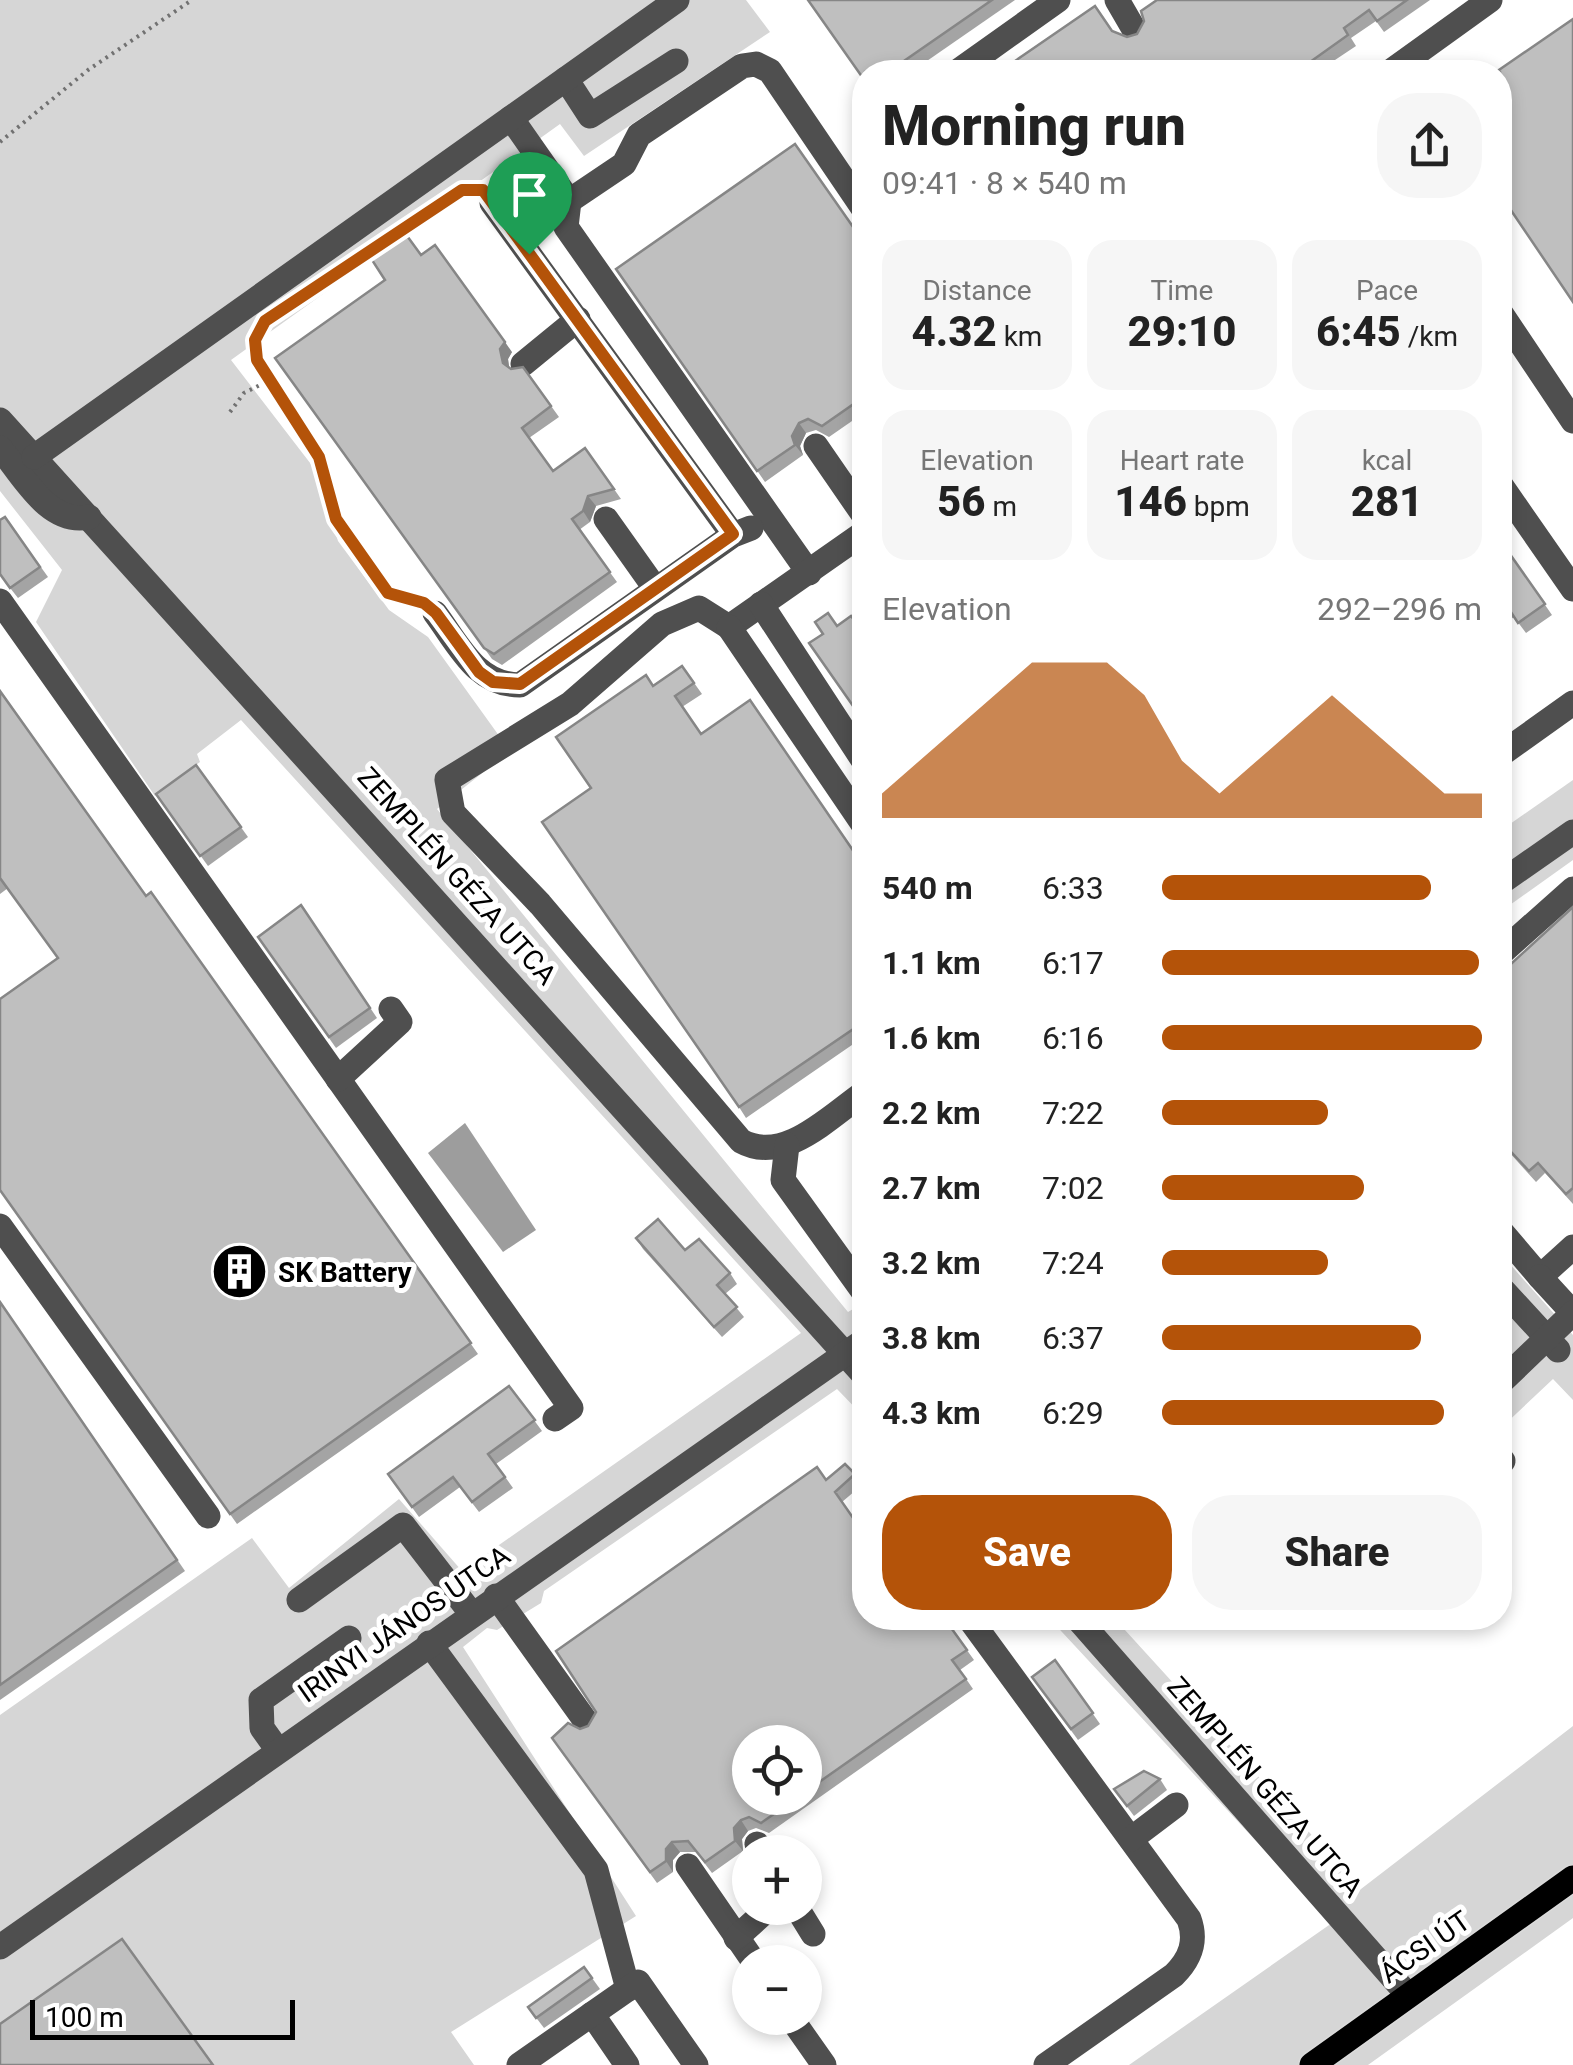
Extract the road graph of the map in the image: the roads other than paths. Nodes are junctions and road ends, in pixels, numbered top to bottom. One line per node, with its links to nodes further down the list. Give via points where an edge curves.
1 (677, 0): 9 (street)
2 (1058, 0): 6 (street)
3 (1118, 0): 5 (street)
4 (1490, 0): 7 (street)
5 (1135, 31)
6 (974, 60)
7 (1407, 60)
8 (676, 61): 9 (street, via 590,116)
9 (566, 79): 10 (street)
10 (510, 118): 13 (street); 22 (street)
11 (852, 192): 13 (street, via 770,71 756,64 742,66 639,135 624,164)
12 (492, 203): 14 (street)
13 (568, 214): 14 (street); 28 (street)
14 (529, 254): 15 (street)
15 (578, 319): 17 (street); 29 (street, via 742,531)
16 (1512, 330): 19 (street)
17 (523, 364)
18 (0, 420): 22 (street, ZEMPLÉN GÉZA UTCA)
19 (1573, 422)
20 (816, 446): 23 (street)
21 (0, 448): 25 (street, via 55,514)
22 (34, 457): 25 (street, ZEMPLÉN GÉZA UTCA)
23 (852, 497)
24 (1512, 501): 30 (street)
25 (89, 517): 54 (street, ZEMPLÉN GÉZA UTCA)
26 (606, 519): 29 (street)
27 (852, 541): 28 (street)
28 (809, 572): 32 (street)
29 (655, 588): 33 (street, via 520,684 493,682 479,672)
30 (1573, 589)
31 (0, 601): 44 (street)
32 (760, 604): 34 (street); 36 (street)
33 (436, 613)
34 (728, 627): 38 (street); 46 (street, via 699,608 662,624 570,704 447,780 452,812 540,904 741,1141 758,1149)
35 (1573, 704): 37 (street)
36 (852, 743)
37 (1512, 747)
38 (852, 807)
39 (1573, 832): 40 (street)
40 (1512, 874)
41 (1573, 888): 42 (street)
42 (1512, 943)
43 (390, 1009): 44 (street, via 400,1022)
44 (338, 1079): 58 (street, via 571,1408)
45 (852, 1101): 46 (street)
46 (786, 1146): 50 (street, via 783,1180)
47 (0, 1226): 59 (street)
48 (1512, 1244): 51 (street)
49 (1573, 1247): 51 (street)
50 (852, 1276)
51 (1540, 1277): 53 (street)
52 (1512, 1300): 55 (street)
53 (1573, 1313): 55 (street)
54 (852, 1343)
55 (1552, 1344): 57 (street)
56 (852, 1348): 60 (street, IRINYI JÁNOS UTCA)
57 (1512, 1364)
58 (555, 1419)
59 (208, 1516)
60 (496, 1596): 62 (street, IRINYI JÁNOS UTCA); 67 (street)
61 (299, 1600): 62 (street, via 403,1525)
62 (471, 1614): 66 (street, IRINYI JÁNOS UTCA)
63 (979, 1630): 70 (street)
64 (1088, 1630): 80 (street, ZEMPLÉN GÉZA UTCA)
65 (349, 1638): 68 (street, via 261,1700 262,1728)
66 (429, 1643): 68 (street, IRINYI JÁNOS UTCA); 79 (street, via 596,1870)
67 (587, 1723)
68 (277, 1749): 78 (street, IRINYI JÁNOS UTCA)
69 (1176, 1804): 70 (street)
70 (1131, 1839): 87 (street, via 1189,1918 1192,1949 1174,1975)
71 (688, 1866): 76 (street)
72 (1573, 1878): 80 (main road, ÁCSI ÚT)
73 (750, 1925): 76 (street)
74 (807, 1925): 75 (street)
75 (813, 1934)
76 (736, 1938): 77 (street)
77 (741, 1945)
78 (0, 1947)
79 (628, 1988): 81 (street); 85 (street, via 638,1982)
80 (1408, 1995): 88 (main road, ÁCSI ÚT)
81 (592, 2014): 83 (street); 84 (street)
82 (804, 2035): 86 (street)
83 (532, 2061)
84 (627, 2065)
85 (696, 2065)
86 (824, 2065)
87 (1046, 2065)
88 (1312, 2065)

